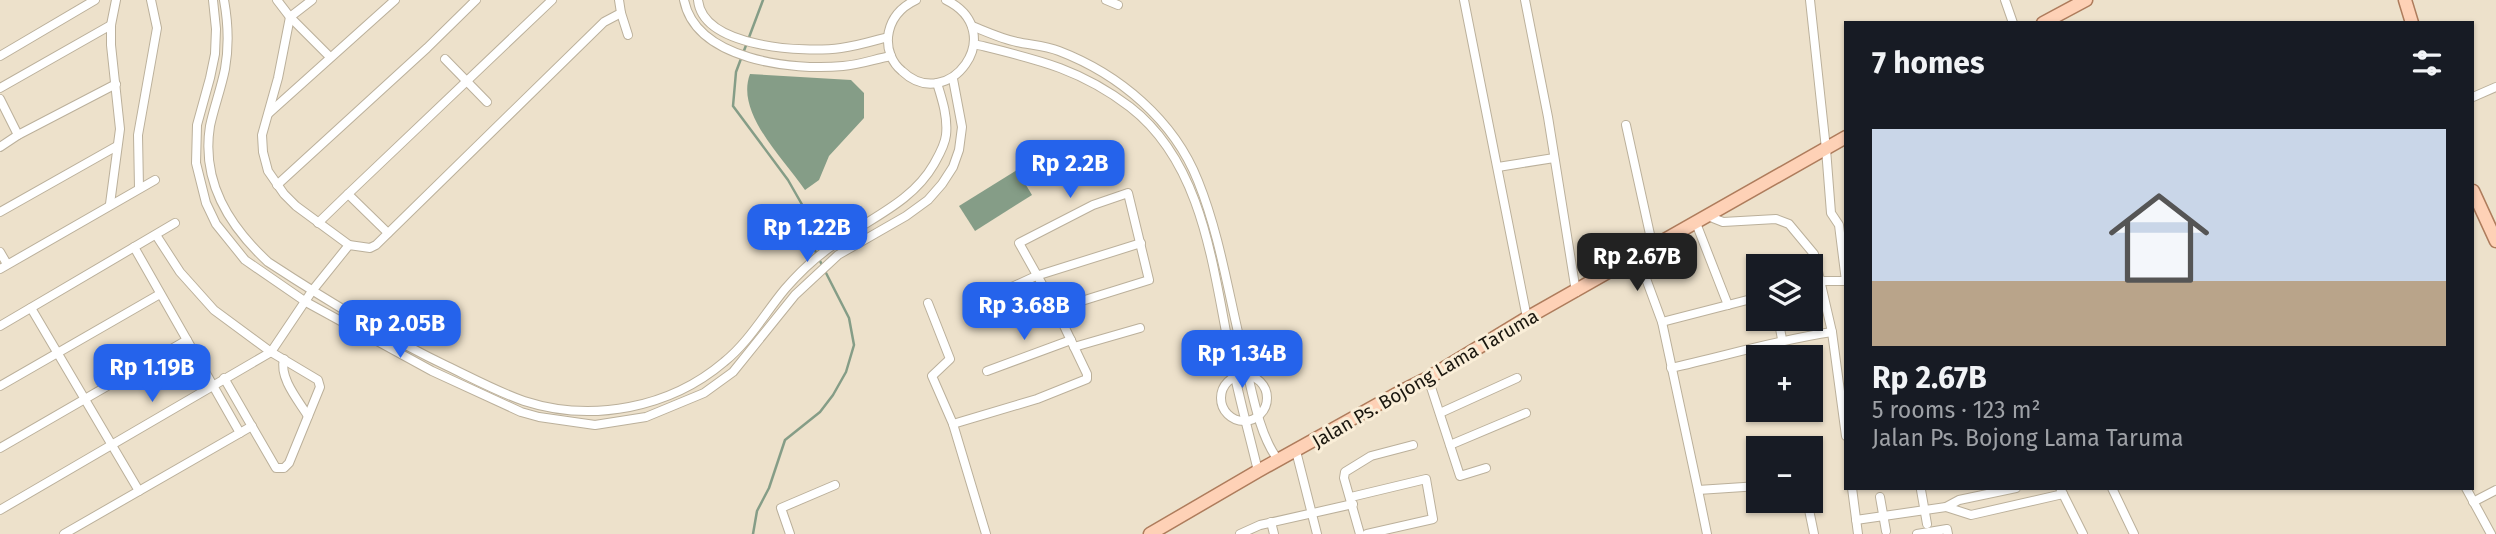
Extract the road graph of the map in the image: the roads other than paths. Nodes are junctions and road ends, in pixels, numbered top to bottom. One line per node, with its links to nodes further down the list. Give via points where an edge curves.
1 (95, 0): 34 (street)
2 (116, 0): 29 (street)
3 (151, 0): 58 (street, via 157,28 138,135)
4 (213, 0): 87 (street, via 215,54 195,140 200,182 216,224 245,260)
5 (225, 0): 83 (street, via 225,68 211,126 210,173 225,211 251,246)
6 (277, 0): 25 (street)
7 (312, 0): 25 (street)
8 (395, 0): 36 (street)
9 (476, 0): 57 (street)
10 (552, 0): 39 (street)
11 (619, 0): 24 (street)
12 (916, 0): 32 (street, via 901,9)
13 (946, 0): 30 (street, via 962,10)
14 (1106, 0): 23 (street)
15 (1464, 0): 55 (street)
16 (1525, 0): 54 (street)
17 (1810, 0): 53 (street)
18 (2005, 0): 26 (street)
19 (2086, 0): 27 (main road)
20 (2405, 0): 28 (main road)
21 (685, 4): 35 (street, via 698,28 731,53 795,65 842,66)
22 (699, 4): 32 (street, via 712,25 735,38 799,49 839,48)
23 (1118, 5)
24 (621, 13): 31 (street); 67 (street, via 604,22)
25 (290, 17): 36 (street); 47 (street)
26 (2011, 21)
27 (2047, 21)
28 (2411, 21)
29 (111, 25): 41 (street); 43 (street)
30 (972, 26): 33 (street); 107 (street, via 1057,50 1087,64 1141,100 1164,127 1198,181)
31 (628, 35)
32 (888, 37): 35 (street)
33 (974, 44): 38 (street, via 968,63); 108 (street, via 1053,64 1082,77 1132,109 1157,133 1189,185 1205,233)
34 (0, 56)
35 (891, 56): 40 (street, via 913,80)
36 (330, 57): 47 (street)
37 (446, 59): 39 (street)
38 (953, 79): 40 (street); 87 (street, via 962,127 959,150 953,167 928,200 838,255 795,295 733,372 704,393 646,417 595,425 520,412 432,371)
39 (467, 81): 46 (street); 60 (street)
40 (937, 83): 83 (street, via 946,137 919,186 831,246 786,287 724,362 690,386 658,400 605,411 567,410 525,401 391,339)
41 (116, 84): 49 (street); 51 (street)
42 (2496, 87): 44 (street)
43 (0, 88)
44 (2474, 97)
45 (0, 99): 49 (street)
46 (487, 102)
47 (268, 114): 57 (street, via 262,152)
48 (1626, 125): 73 (street)
49 (18, 135): 52 (street)
50 (1844, 138): 53 (main road, Jalan Ps. Bojong Lama Taruma)
51 (117, 146): 61 (street); 62 (street)
52 (0, 147)
53 (1826, 149): 63 (main road, Jalan Ps. Bojong Lama Taruma); 77 (street, via 1830,213 1839,225)
54 (1554, 158): 55 (street); 84 (street)
55 (1497, 167): 93 (street)
56 (155, 180): 58 (street)
57 (277, 185): 65 (street)
58 (139, 188): 61 (street)
59 (2474, 193): 69 (main road)
60 (348, 194): 65 (street); 67 (street)
61 (110, 204): 78 (street)
62 (0, 212)
63 (1708, 216): 66 (main road, Jalan Ps. Bojong Lama Taruma); 75 (street, via 1723,222 1776,219 1789,225)
64 (175, 223): 68 (street)
65 (318, 223): 71 (street)
66 (1696, 223): 73 (main road, Jalan Ps. Bojong Lama Taruma); 90 (street)
67 (388, 233): 71 (street, via 370,248)
68 (156, 235): 72 (street); 102 (street, via 195,291)
69 (2496, 241)
70 (1142, 243): 79 (street); 79 (street, via 1129,194 1123,193 1019,241); 92 (street, via 1149,280)
71 (349, 245): 83 (street)
72 (134, 247): 85 (street); 91 (street)
73 (1653, 248): 76 (main road, Jalan Ps. Bojong Lama Taruma)
74 (0, 252): 78 (street)
75 (1814, 254)
76 (1638, 257): 84 (main road, Jalan Ps. Bojong Lama Taruma); 94 (street)
77 (1844, 265)
78 (4, 267)
79 (1036, 276): 88 (street); 92 (street)
80 (1823, 281): 81 (street)
81 (1844, 281)
82 (1823, 290): 98 (street)
83 (312, 291): 87 (street)
84 (1576, 292): 93 (main road, Jalan Ps. Bojong Lama Taruma)
85 (160, 294): 100 (street); 103 (street)
86 (1746, 300): 90 (street)
87 (306, 302): 102 (street)
88 (979, 302)
89 (928, 303): 121 (street, via 950,359 932,376)
90 (1728, 305): 94 (street)
91 (31, 308): 95 (street); 103 (street)
92 (1056, 309): 101 (street)
93 (1527, 318): 110 (main road, Jalan Ps. Bojong Lama Taruma)
94 (1662, 322): 105 (street)
95 (0, 326)
96 (1140, 328): 101 (street)
97 (1780, 331): 99 (street)
98 (1832, 332): 99 (street); 120 (street)
99 (1782, 339): 105 (street)
100 (187, 340): 112 (street); 114 (street)
101 (1072, 343): 106 (street); 121 (street, via 1086,380)
102 (271, 352): 104 (street); 109 (street)
103 (57, 353): 113 (street); 114 (street)
104 (284, 359): 117 (street, via 284,375); 117 (street, via 320,383)
105 (1671, 368): 134 (street)
106 (987, 371)
107 (1249, 375): 108 (street); 118 (street); 118 (street, via 1267,392 1267,405)
108 (1234, 377): 119 (street); 119 (street, via 1222,391 1222,404 1229,415)
109 (224, 378): 112 (street); 122 (street)
110 (1428, 378): 115 (street); 128 (main road, Jalan Ps. Bojong Lama Taruma)
111 (1517, 378): 115 (street)
112 (213, 385): 123 (street); 124 (street)
113 (0, 386)
114 (85, 399): 124 (street); 127 (street)
115 (1440, 413): 126 (street)
116 (1527, 413): 126 (street)
117 (308, 416): 122 (street, via 284,468 276,468)
118 (1259, 416): 119 (street); 129 (street)
119 (1245, 421): 131 (street)
120 (1844, 421)
121 (953, 424): 158 (street)
122 (252, 426): 123 (street)
123 (240, 433): 141 (street)
124 (111, 445): 141 (street); 147 (street)
125 (1413, 445): 144 (street, via 1371,457 1346,471)
126 (1450, 445): 130 (street, via 1461,477)
127 (0, 448)
128 (1296, 452): 129 (main road, Jalan Ps. Bojong Lama Taruma); 150 (street)
129 (1279, 461): 131 (main road, Jalan Ps. Bojong Lama Taruma)
130 (1486, 468)
131 (1258, 471): 159 (main road, Jalan Ps. Bojong Lama Taruma)
132 (835, 485): 157 (street, via 781,508)
133 (1746, 487): 134 (street)
134 (1698, 490): 165 (street)
135 (1852, 490): 152 (street)
136 (1922, 490): 148 (street)
137 (2006, 490): 146 (street)
138 (2113, 490): 171 (street)
139 (2467, 490): 145 (street)
140 (2496, 490): 145 (street)
141 (139, 491): 156 (street)
142 (2062, 491): 146 (street, via 1971,515); 170 (street)
143 (1881, 497): 151 (street)
144 (1352, 500): 150 (street); 163 (street); 164 (street, via 1426,479 1433,519)
145 (2473, 502): 172 (street)
146 (1946, 507): 148 (street)
147 (0, 510)
148 (1925, 510): 151 (street); 154 (street)
149 (1810, 513): 166 (street)
150 (1312, 514): 153 (street); 162 (street)
151 (1884, 516): 152 (street); 155 (street)
152 (1856, 520): 167 (street)
153 (1271, 522): 160 (street); 161 (street)
154 (1927, 524)
155 (1886, 531)
156 (64, 534)
157 (790, 534)
158 (986, 534)
159 (1150, 534)
160 (1240, 534)
161 (1274, 534)
162 (1317, 534)
163 (1360, 534)
164 (1367, 534)
165 (1707, 534)
166 (1814, 534)
167 (1858, 534)
168 (1917, 534): 169 (street, via 1947,529)
169 (1948, 534)
170 (2082, 534)
171 (2134, 534)
172 (2491, 534)

